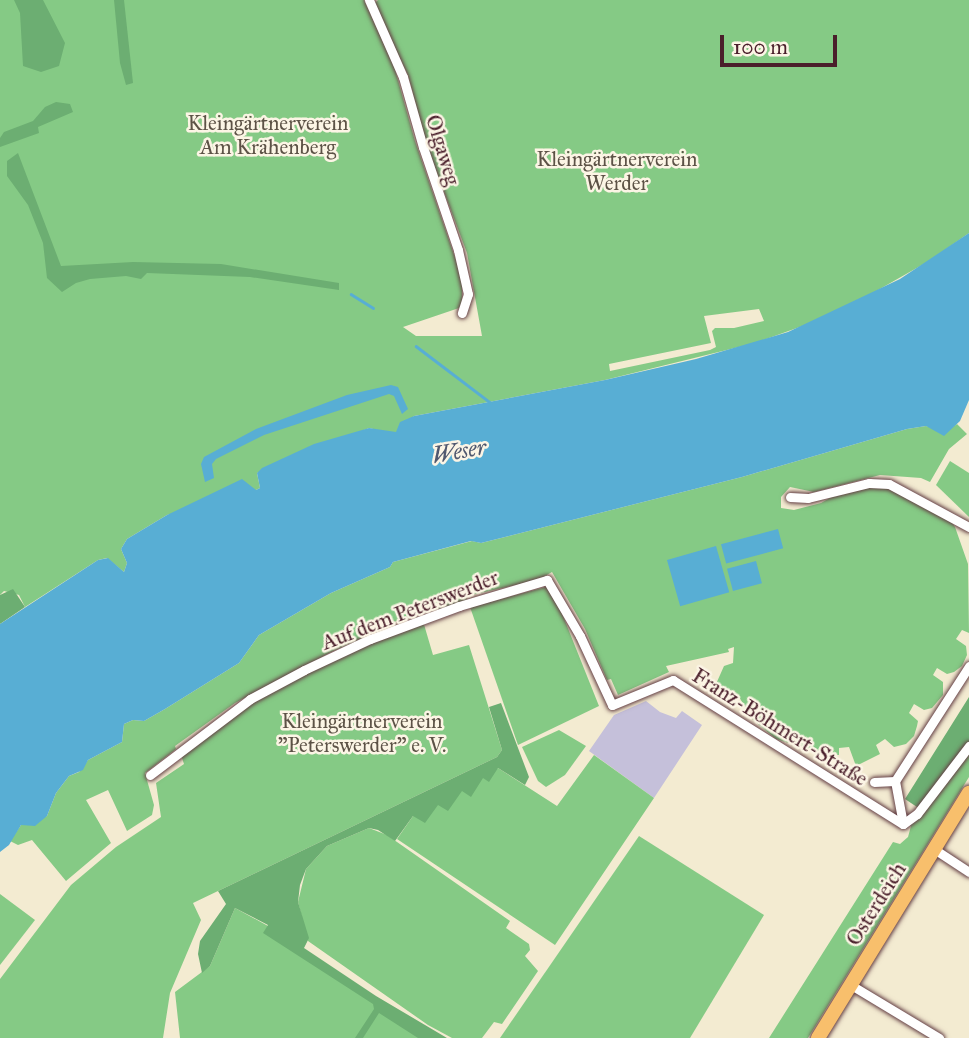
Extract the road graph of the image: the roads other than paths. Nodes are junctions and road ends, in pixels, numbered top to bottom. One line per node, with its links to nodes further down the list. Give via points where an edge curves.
1 (368, 1): 2 (street, Olgaweg, via 403,77 458,250 468,293)
2 (463, 313)
3 (790, 496): 4 (street, via 808,498 869,483 888,484)
4 (969, 527)
5 (547, 580): 8 (street, Auf dem Peterswerder, via 459,606 304,670 250,699); 12 (street, Franz-Böhmert-Straße, via 612,705 673,680)
6 (969, 666): 9 (street, Franz-Böhmert-Straße)
7 (969, 746): 12 (street, via 917,814)
8 (150, 775)
9 (895, 781): 10 (street, Franz-Böhmert-Straße); 12 (street, Franz-Böhmert-Straße)
10 (874, 782)
11 (969, 793): 13 (main road, Osterdeich)
12 (902, 824)
13 (934, 849): 14 (street); 15 (main road, Osterdeich)
14 (969, 872)
15 (851, 985): 16 (main road, Osterdeich); 17 (street)
16 (818, 1038)
17 (939, 1038)

